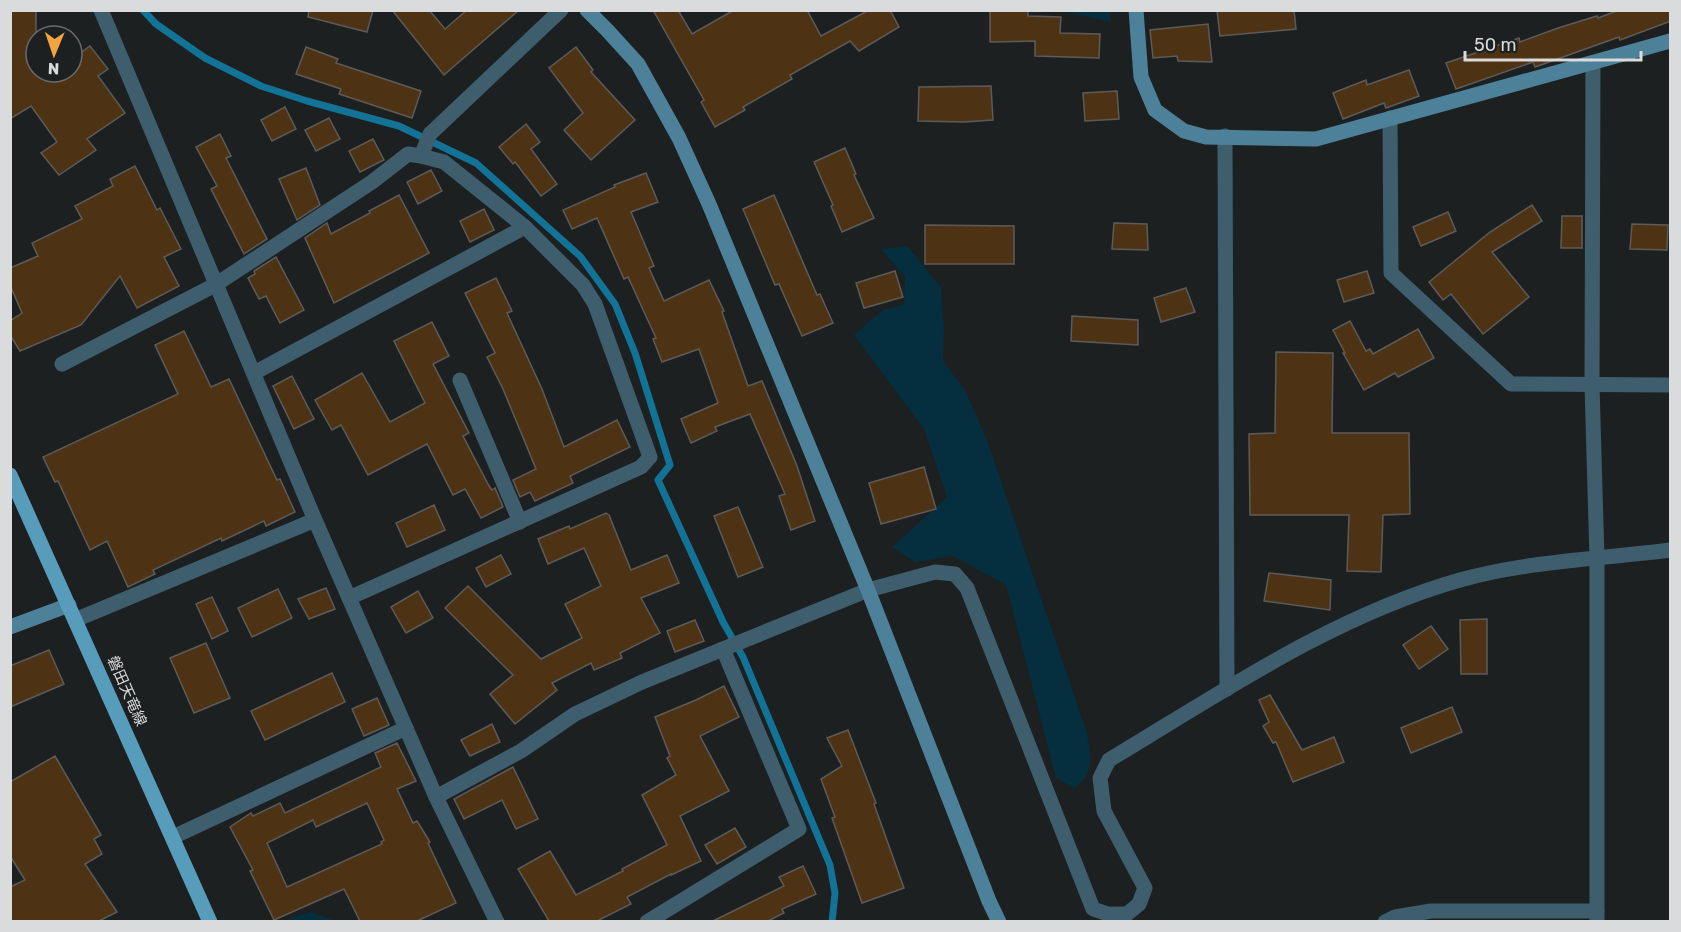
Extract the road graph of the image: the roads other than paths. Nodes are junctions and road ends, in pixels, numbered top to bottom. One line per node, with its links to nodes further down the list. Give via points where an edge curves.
1 (101, 10): 11 (street)
2 (561, 10): 9 (street, via 430,134)
3 (587, 10): 22 (street, via 638,64 679,138)
4 (1136, 10): 8 (street, via 1141,77 1155,110 1184,131)
5 (1671, 41): 6 (street)
6 (1593, 63): 7 (street); 15 (street)
7 (1390, 118): 8 (street, via 1316,139); 15 (street, via 1391,273 1511,384)
8 (1225, 136): 28 (street)
9 (421, 156): 10 (street, via 444,162); 11 (street, via 408,154)
10 (525, 227): 13 (street); 19 (street, via 583,285 595,304 650,457 641,467)
11 (215, 285): 12 (street); 13 (street)
12 (62, 364)
13 (254, 373): 18 (street)
14 (460, 380): 19 (street)
15 (1592, 385): 16 (street); 21 (street)
16 (1671, 385)
17 (10, 474): 24 (main road, 磐田天竜線)
18 (315, 520): 23 (street); 25 (street)
19 (520, 522): 23 (street)
20 (1671, 550): 21 (street)
21 (1597, 559): 28 (street, via 1516,567 1406,598 1319,637); 32 (street)
22 (868, 590): 27 (street); 28 (street, via 935,572 955,574 967,588 1093,909 1108,914 1127,914 1139,904 1145,888 1104,811 1100,778 1110,760); 36 (street)
23 (350, 598): 29 (street)
24 (69, 605): 25 (main road, 磐田天竜線); 26 (street)
25 (75, 620): 31 (main road, 磐田天竜線)
26 (10, 627)
27 (723, 649): 30 (street, via 576,714 521,751); 35 (street, via 799,829)
28 (1227, 689)
29 (406, 728): 30 (street); 31 (street)
30 (436, 797): 34 (street)
31 (172, 837): 33 (main road, 磐田天竜線)
32 (1597, 916): 37 (street, via 1431,911)
33 (210, 921)
34 (497, 921)
35 (647, 921)
36 (999, 921)
37 (1385, 921)

